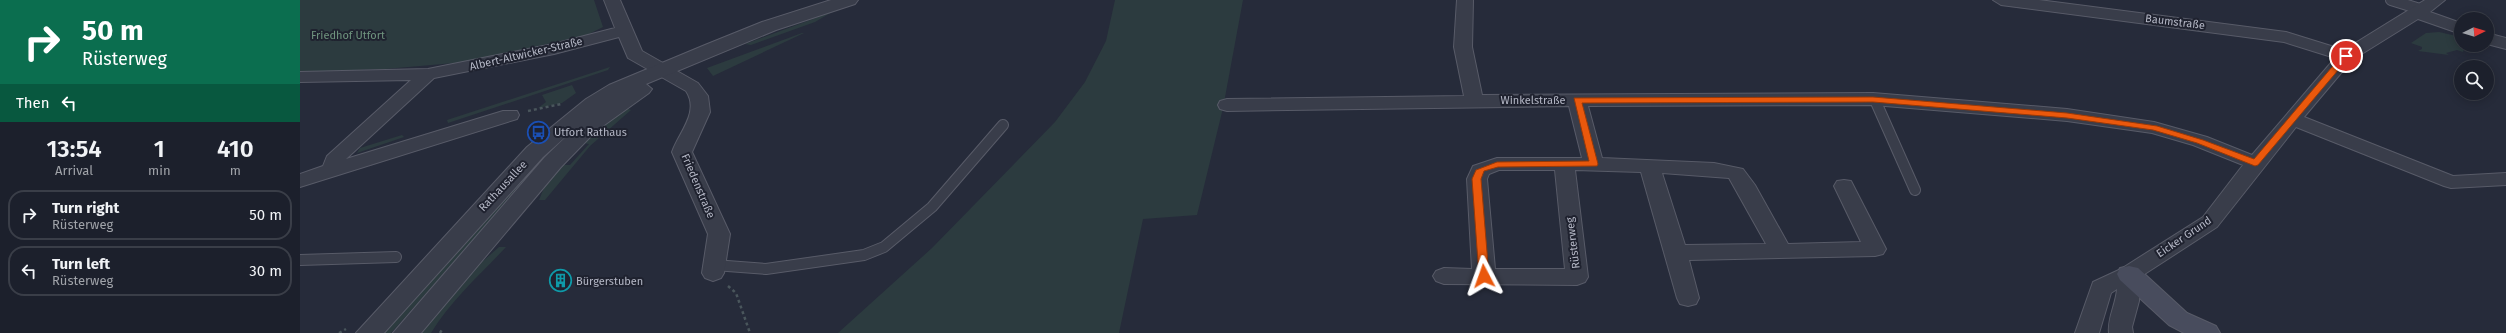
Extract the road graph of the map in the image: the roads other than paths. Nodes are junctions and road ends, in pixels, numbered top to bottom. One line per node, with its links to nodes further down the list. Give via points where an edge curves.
1 (612, 0): 9 (street, Friedenstraße)
2 (849, 0): 13 (street, Rathausallee, via 769,26)
3 (1465, 0): 18 (street, via 1463,47)
4 (2005, 0): 12 (street, Baumstraße, via 2286,37)
5 (2391, 0): 7 (lane)
6 (2437, 0): 7 (street, Eicker Grund)
7 (2417, 11): 8 (street); 12 (street, Eicker Grund)
8 (2454, 26)
9 (623, 31): 13 (street, Friedenstraße, via 634,54); 14 (street, Albert-Altwicker-Straße, via 554,49)
10 (2494, 40): 11 (street)
11 (2506, 44)
12 (2346, 56): 21 (street, Eicker Grund)
13 (662, 70): 36 (street, Friedenstraße, via 692,87 703,105 700,115 684,141 682,152 719,234); 41 (street, Rathausallee, via 616,89 562,127 509,178); 42 (street, Rathausallee, via 590,127 553,162)
14 (428, 74): 15 (street, Albert-Altwicker-Straße); 27 (street, via 334,160)
15 (300, 77)
16 (1577, 100): 17 (street, Winkelstraße); 18 (street, Winkelstraße); 25 (street)
17 (1875, 100): 23 (street, Winkelstraße, via 2067,115 2154,128 2200,141); 31 (lane)
18 (1474, 101): 19 (street, Winkelstraße)
19 (1227, 105)
20 (510, 115): 27 (street)
21 (2292, 119): 23 (street, Eicker Grund); 28 (street, via 2451,182)
22 (1003, 125): 36 (lane, via 932,207 884,247 864,255 766,269)
23 (2255, 163): 37 (street, Eicker Grund, via 2210,222)
24 (1564, 164): 25 (street); 39 (street, via 1497,164 1480,170 1477,179); 39 (street, Rüsterweg, via 1577,277)
25 (1594, 164): 26 (street)
26 (1649, 165): 32 (street, via 1736,173); 33 (street)
27 (333, 170): 29 (street)
28 (2506, 179)
29 (300, 181)
30 (1844, 186): 32 (street, via 1875,249)
31 (1915, 190)
32 (1780, 250): 33 (street)
33 (1676, 253): 40 (street)
34 (396, 257): 35 (lane)
35 (300, 260)
36 (713, 269)
37 (2129, 274): 43 (street, Eicker Grund, via 2101,288); 44 (street, via 2128,301 2120,328); 45 (main road, via 2178,319)
38 (1444, 276): 39 (street, Rüsterweg)
39 (1484, 276)
40 (1688, 298)
41 (369, 333)
42 (406, 333)
43 (2087, 333)
44 (2121, 333)
45 (2207, 333)

